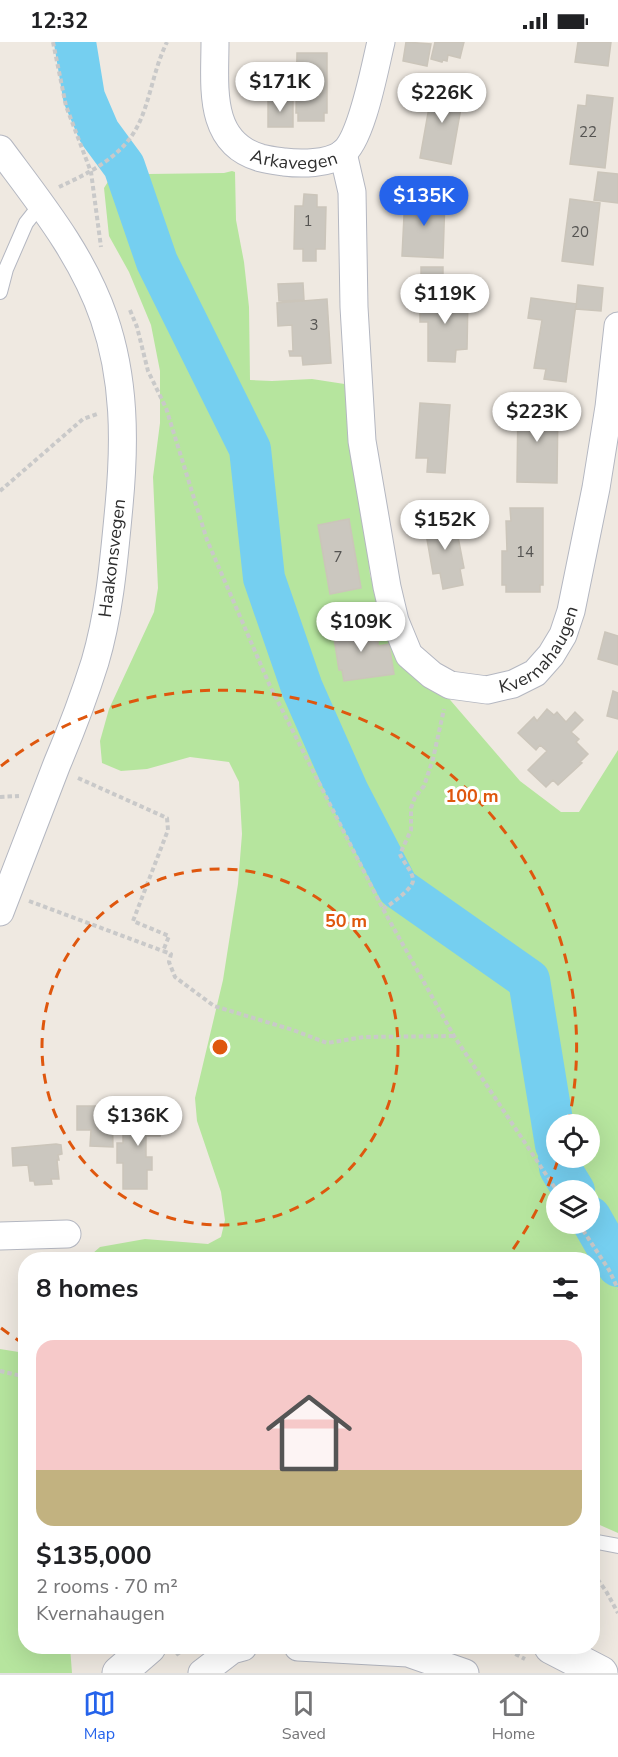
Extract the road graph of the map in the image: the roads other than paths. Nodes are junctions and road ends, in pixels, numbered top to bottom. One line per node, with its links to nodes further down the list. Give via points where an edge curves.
1 (215, 42): 4 (street, Arkavegen, via 218,117 226,135 243,151 262,159 294,163 325,161)
2 (381, 42): 4 (street, Arkavegen, via 362,118)
3 (0, 149): 5 (street, Haakonsvegen)
4 (343, 153): 8 (street, Kvernahaugen, via 352,192 362,441 387,587 409,655 450,685 487,690 513,684 535,673 563,635 596,488)
5 (49, 196): 6 (lane, via 26,223); 9 (street, Haakonsvegen, via 60,229 95,295 110,336 123,406 123,453 109,598 99,644 76,717)
6 (3, 269): 7 (lane)
7 (0, 292)
8 (618, 326)
9 (0, 912)
10 (68, 1234): 11 (street)
11 (0, 1236)
12 (600, 1543): 13 (lane)
13 (618, 1546)
14 (141, 1654): 18 (main road)
15 (227, 1654): 19 (street)
16 (411, 1654): 20 (street)
17 (542, 1655): 21 (main road)
18 (119, 1673)
19 (202, 1673)
20 (465, 1673)
21 (601, 1673)

